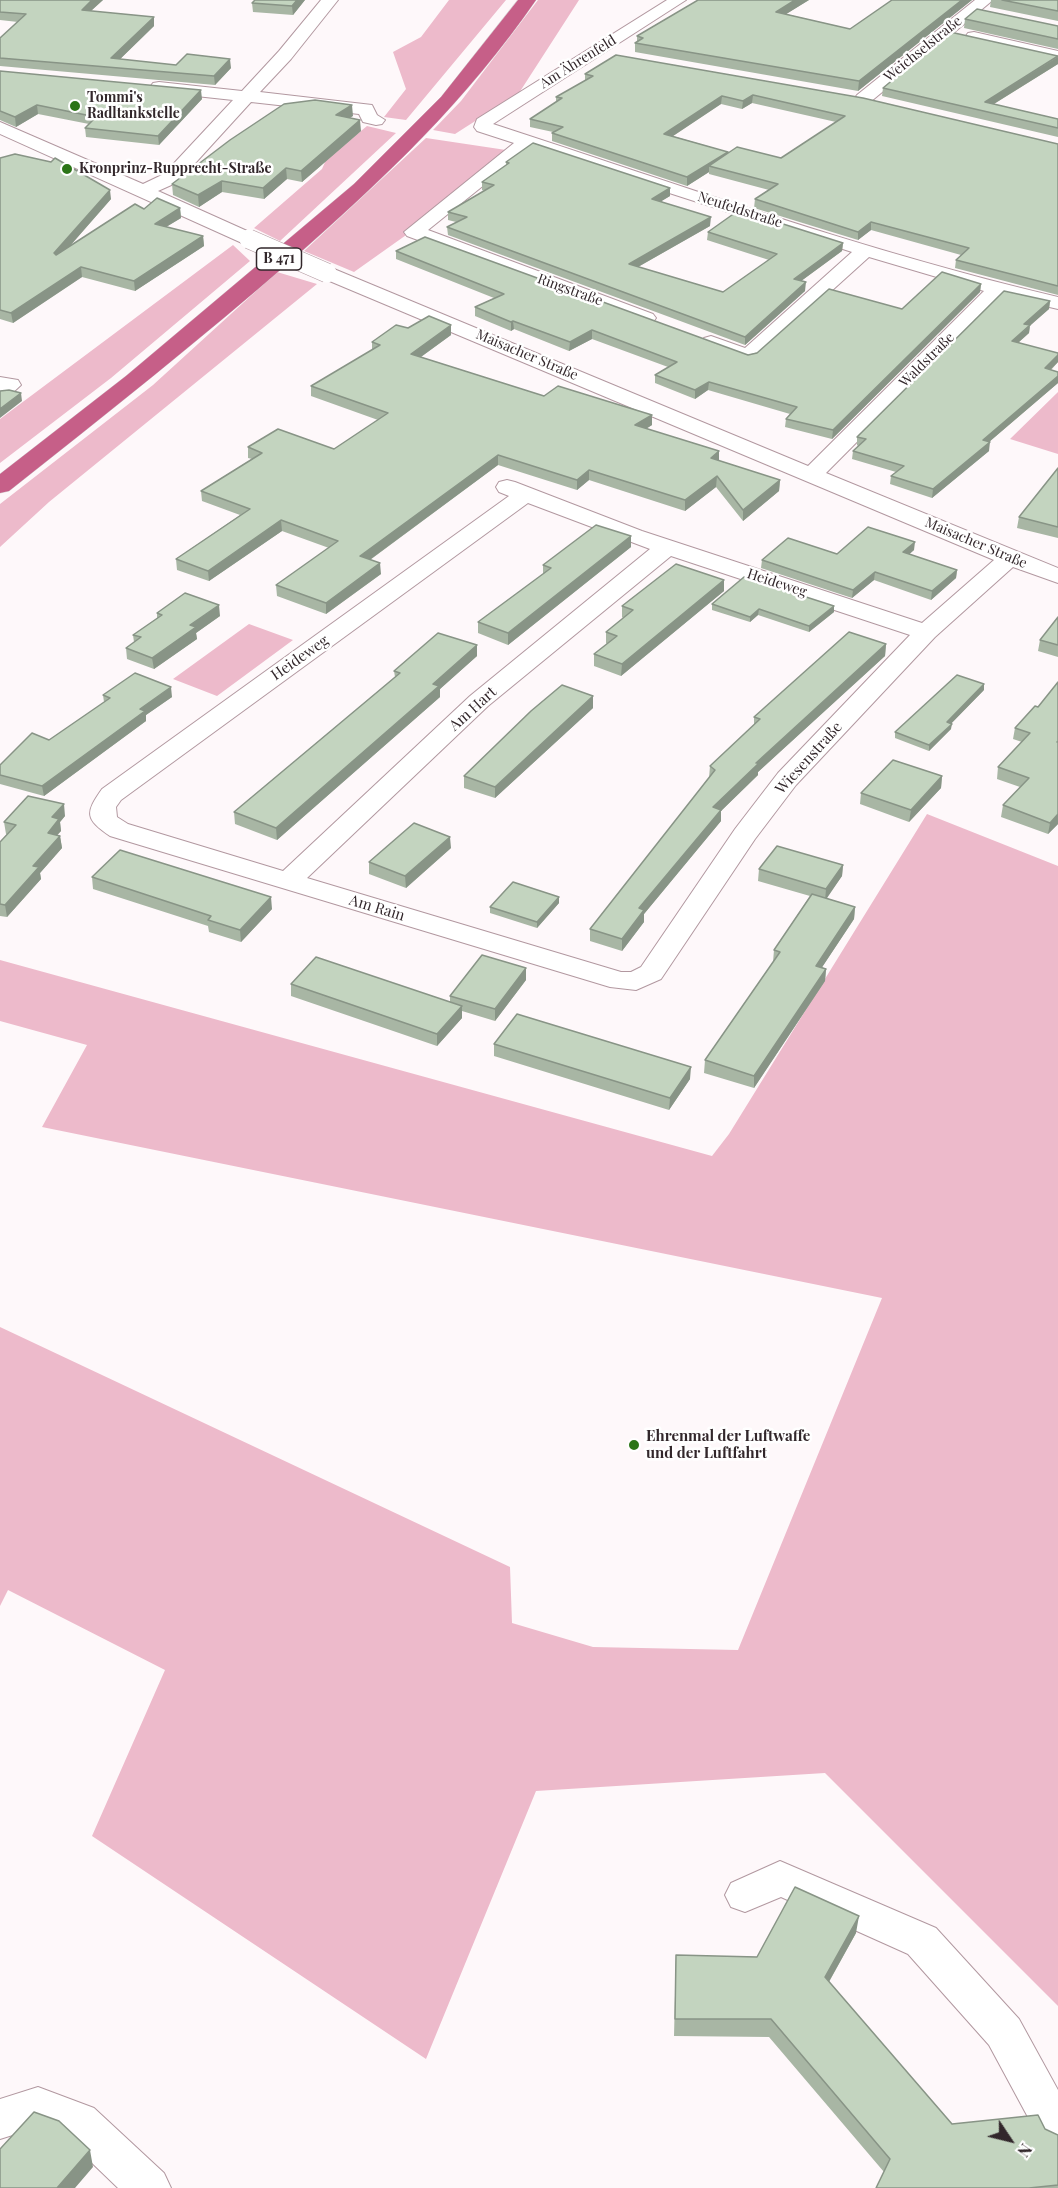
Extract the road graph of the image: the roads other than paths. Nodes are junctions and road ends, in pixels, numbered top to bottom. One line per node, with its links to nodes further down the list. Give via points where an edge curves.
1 (330, 0): 10 (street)
2 (527, 0): 27 (highway, B 471, via 448,101 361,188 134,381)
3 (678, 0): 6 (street, Am Ährenfeld)
4 (983, 8): 5 (street, Weichselstraße)
5 (945, 31): 7 (street); 11 (street, Weichselstraße, via 856,98)
6 (592, 52): 8 (street); 14 (street, Am Ährenfeld, via 483,123)
7 (1058, 56)
8 (625, 58)
9 (144, 86): 10 (street)
10 (247, 95): 12 (street, via 366,109 369,118); 18 (street, via 171,178)
11 (884, 104)
12 (376, 120)
13 (0, 127): 16 (street, Maisacher Straße)
14 (483, 127): 15 (street, Neufeldstraße)
15 (528, 141): 19 (street, Neufeldstraße); 22 (street, Ringstraße, via 414,232)
16 (37, 144): 17 (street); 18 (street, Maisacher Straße)
17 (11, 154)
18 (143, 191): 26 (street, Maisacher Straße, bridge, via 327,273)
19 (866, 250): 20 (street, Neufeldstraße); 23 (street, via 748,356)
20 (998, 289): 21 (street); 26 (street, Waldstraße)
21 (1058, 303)
22 (659, 323)
23 (693, 336)
24 (0, 382): 25 (street, via 10,385)
25 (0, 392)
26 (812, 474): 29 (street, Maisacher Straße)
27 (0, 486)
28 (667, 547): 31 (street, Heideweg); 32 (street, Heideweg, via 515,490 111,795 103,807 104,820); 33 (street, Am Hart, via 480,701)
29 (1010, 558): 30 (street, Maisacher Straße); 31 (street, Wiesenstraße)
30 (1058, 576)
31 (926, 632): 34 (street, Wiesenstraße, via 787,779 744,835 651,973)
32 (119, 830): 33 (street, Am Rain)
33 (288, 881): 34 (street, Am Rain, via 620,981)
34 (636, 981)
35 (745, 1895): 37 (street, via 780,1878 922,1941 1004,2032)
36 (0, 2119): 38 (street, via 38,2107 78,2122)
37 (1058, 2131)
38 (148, 2188)

